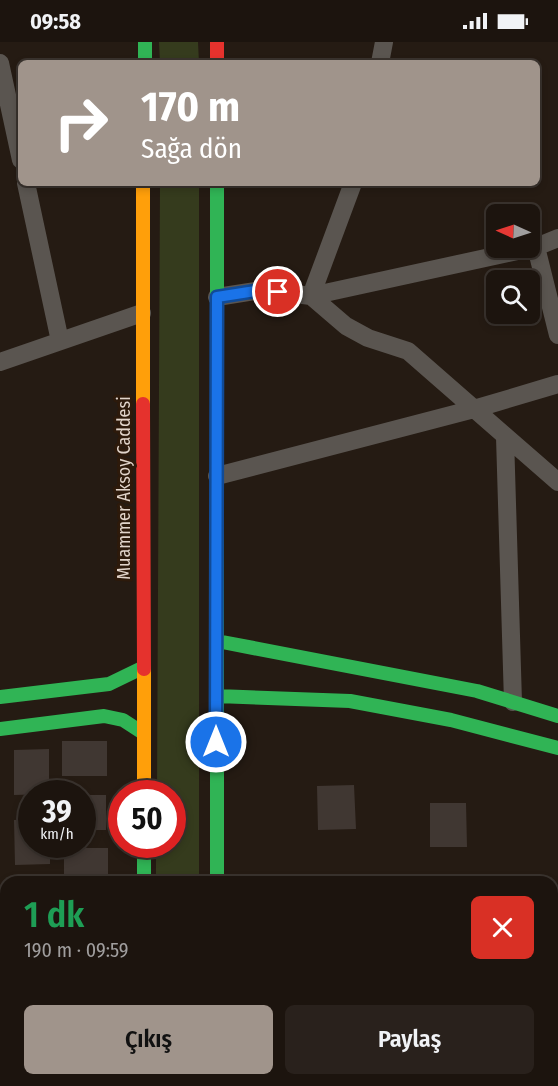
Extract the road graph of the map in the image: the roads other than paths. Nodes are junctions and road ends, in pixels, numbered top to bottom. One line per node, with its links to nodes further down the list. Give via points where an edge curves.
1 (145, 42): 4 (main road)
2 (217, 42): 5 (main road)
3 (384, 42): 6 (street)
4 (145, 60)
5 (217, 60)
6 (381, 60)
7 (0, 63): 8 (street)
8 (18, 146)
9 (27, 186): 21 (street)
10 (143, 186): 19 (main road, Muammer Aksoy Caddesi)
11 (217, 186): 18 (main road)
12 (352, 186): 17 (street)
13 (558, 238): 14 (street)
14 (540, 246)
15 (489, 258): 17 (street)
16 (539, 258): 20 (street)
17 (311, 296): 18 (street, via 262,290); 24 (street, via 346,327 408,351)
18 (217, 297): 26 (main road)
19 (142, 313): 21 (street); 29 (main road, Muammer Aksoy Caddesi)
20 (558, 335)
21 (60, 341): 22 (street)
22 (0, 362)
23 (558, 384): 24 (street)
24 (474, 409): 25 (street); 26 (street)
25 (505, 437): 27 (street); 32 (street)
26 (217, 476): 28 (main road)
27 (556, 478)
28 (217, 641): 30 (main road); 32 (main road, via 477,691)
29 (142, 668): 31 (main road, via 109,684); 35 (main road, Muammer Aksoy Caddesi)
30 (216, 696): 36 (main road, via 350,701 452,720); 40 (main road)
31 (0, 697)
32 (513, 702): 33 (main road)
33 (558, 716)
34 (0, 729): 35 (main road, via 104,716 123,720)
35 (144, 733): 37 (main road, Muammer Aksoy Caddesi)
36 (558, 748)
37 (144, 780)
38 (144, 858): 39 (main road)
39 (144, 876)
40 (217, 876)

